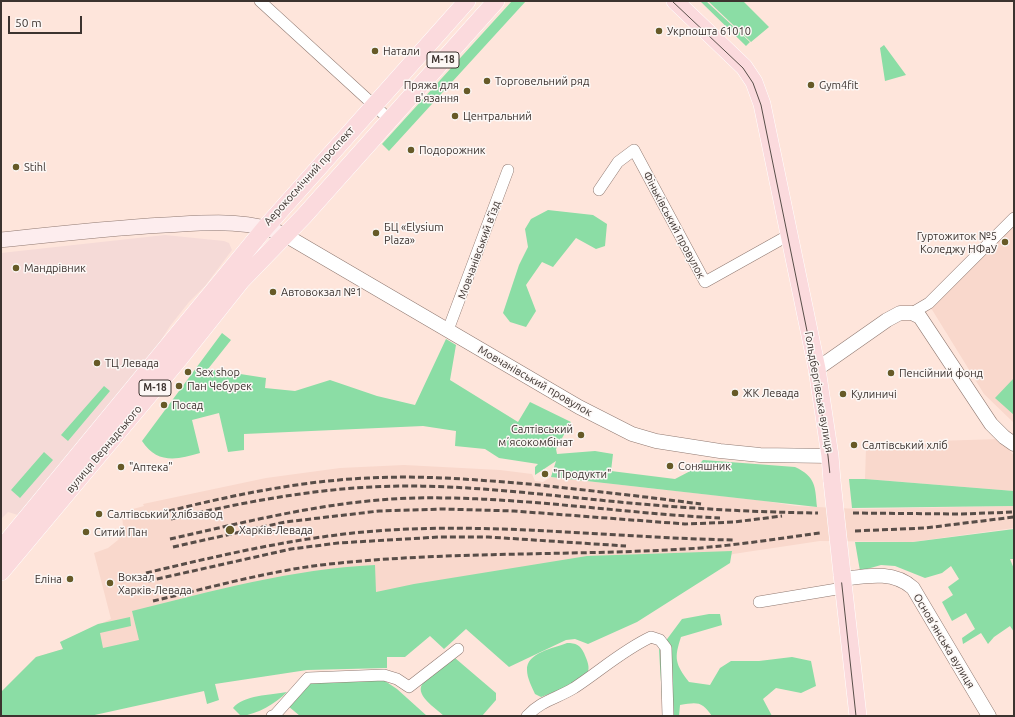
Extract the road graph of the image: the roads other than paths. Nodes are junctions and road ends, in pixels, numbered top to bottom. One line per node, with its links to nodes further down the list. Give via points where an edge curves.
1 (260, 1): 5 (street)
2 (467, 1): 5 (main road, Аерокосмічний проспект / М-18)
3 (496, 1): 6 (main road, Аерокосмічний проспект / М-18)
4 (675, 1): 14 (main road, Гольдбергівська вулиця, via 749,73 762,104)
5 (373, 105): 6 (street); 9 (main road, Аерокосмічний проспект / М-18)
6 (389, 119): 13 (main road, Аерокосмічний проспект / М-18)
7 (508, 170): 17 (street, Мовчанівський в’їзд)
8 (599, 190): 14 (street, Фіньківський провулок, via 618,162 634,150 705,282)
9 (283, 207): 11 (main road, via 260,217); 12 (main road, Аерокосмічний проспект / М-18)
10 (1014, 218): 16 (street, via 929,303)
11 (231, 224): 12 (main road, Аерокосмічний проспект); 15 (main road, Аерокосмічний проспект, via 212,222 113,228)
12 (265, 228): 13 (main road, Мовчанівський провулок); 21 (main road, вулиця Вернадського / М-18)
13 (285, 235): 17 (street, Мовчанівський провулок); 22 (main road, вулиця Вернадського / М-18, via 242,280)
14 (789, 235): 18 (main road, Гольдбергівська вулиця)
15 (1, 240)
16 (912, 313): 18 (street, via 900,313 887,320); 19 (street, via 920,317 991,424)
17 (448, 330): 20 (street, Мовчанівський провулок, via 579,407 643,438 753,454)
18 (817, 369): 20 (main road, Гольдбергівська вулиця)
19 (1014, 444)
20 (830, 456): 23 (main road, Гольдбергівська вулиця, bridge)
21 (1, 549)
22 (1, 572)
23 (842, 580): 24 (street); 29 (main road, Гольдбергівська вулиця); 30 (street, Основ’янська вулиця, via 888,576 913,588)
24 (759, 602)
25 (458, 649): 26 (street, via 409,687 397,679 384,675 308,678)
26 (272, 716)
27 (527, 716): 28 (street, via 537,706 573,688 634,645 651,637 660,640 666,648)
28 (668, 716)
29 (858, 716)
30 (989, 716)

